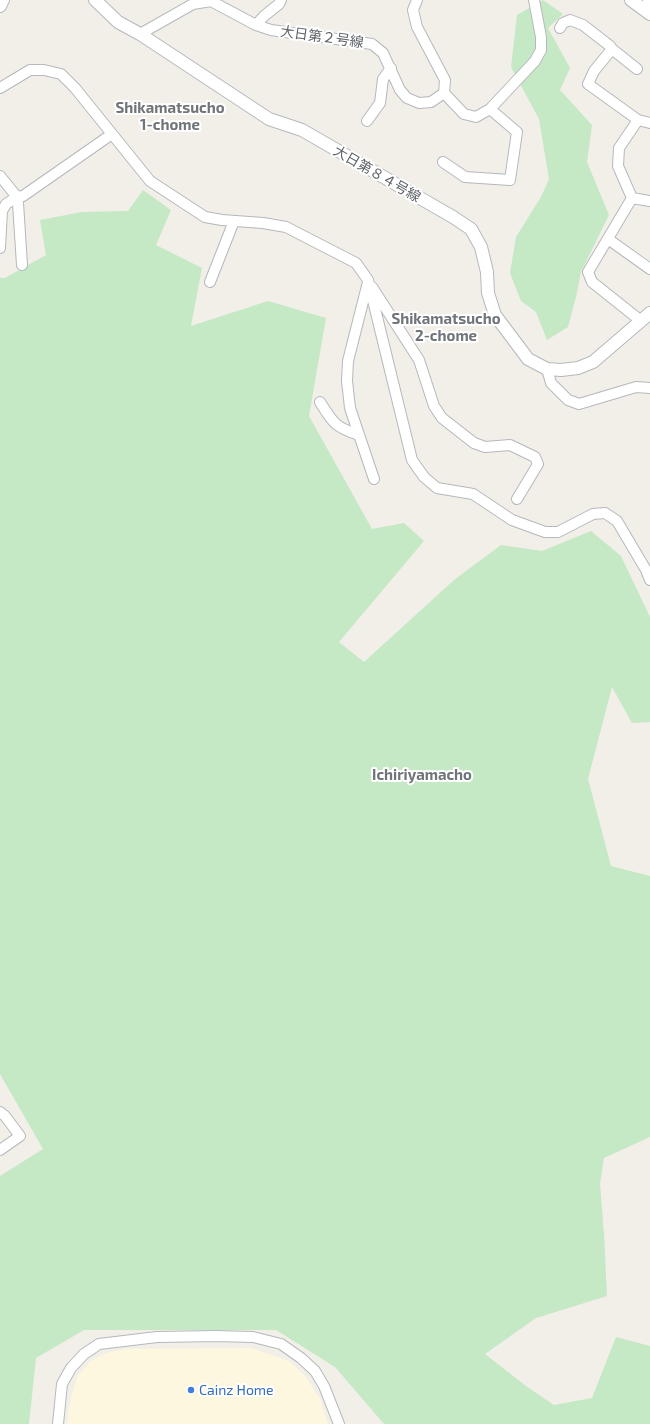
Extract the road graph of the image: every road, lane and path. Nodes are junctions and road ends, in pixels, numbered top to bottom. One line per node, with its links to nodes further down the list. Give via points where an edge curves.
1 (3, 0): 9 (street)
2 (95, 0): 13 (street, 大日第８４号線, via 118,22)
3 (211, 0): 8 (street); 11 (street, 大日第２号線)
4 (281, 0): 11 (street)
5 (416, 0): 18 (street, via 413,10 417,27 445,80)
6 (534, 0): 19 (street, via 541,50 535,61)
7 (631, 0): 10 (street)
8 (192, 2): 13 (street)
9 (0, 6)
10 (650, 14)
11 (256, 26): 15 (street, 大日第２号線, via 372,44 384,52)
12 (560, 28): 14 (street, via 563,23 570,20 583,25)
13 (140, 34): 37 (street, 大日第８４号線, via 269,119 302,130 471,229 481,247 487,272 488,293 495,315 528,359)
14 (612, 49): 16 (street); 20 (street, via 588,84)
15 (391, 68): 18 (street, 大日第２号線, via 400,90 407,98 419,104 431,102); 21 (street, via 383,79 380,103)
16 (637, 69)
17 (0, 88): 23 (street, via 30,70 61,74)
18 (444, 93): 19 (street, via 464,114 476,117)
19 (490, 109): 24 (street, via 518,132 510,180 464,176)
20 (638, 120): 22 (street); 27 (street, via 619,148 618,166)
21 (367, 121)
22 (650, 123)
23 (112, 134): 26 (street, via 23,196); 29 (street, via 150,181 205,217)
24 (444, 162)
25 (0, 176): 26 (street)
26 (17, 197): 31 (street, via 6,204 2,211); 32 (street)
27 (632, 198): 28 (street); 30 (street)
28 (650, 201)
29 (234, 221): 34 (street, via 286,227 356,263); 35 (street)
30 (608, 239): 33 (street); 36 (street, via 588,272 592,282)
31 (0, 248)
32 (22, 265)
33 (650, 269)
34 (368, 280): 40 (street, via 348,361 350,408); 42 (street, via 419,360 434,406 442,418 474,442 485,447 510,445 535,457 538,464); 43 (street, via 412,460 424,477 436,488 473,494 512,520 545,532 558,532 593,514 605,513 617,521)
35 (210, 282)
36 (646, 317): 37 (street, via 593,362 578,368)
37 (547, 369): 38 (street, via 551,383 568,400 580,404 636,387)
38 (650, 388)
39 (320, 402): 40 (street, via 331,420 342,429)
40 (359, 435): 41 (street)
41 (374, 480)
42 (517, 499)
43 (650, 580)
44 (0, 1112): 45 (street, via 20,1136)
45 (0, 1150)
46 (58, 1424): 47 (street, via 62,1384 71,1368 84,1354 99,1344 157,1337 216,1336 260,1338 281,1344 301,1358 315,1371 324,1386)
47 (338, 1424)

